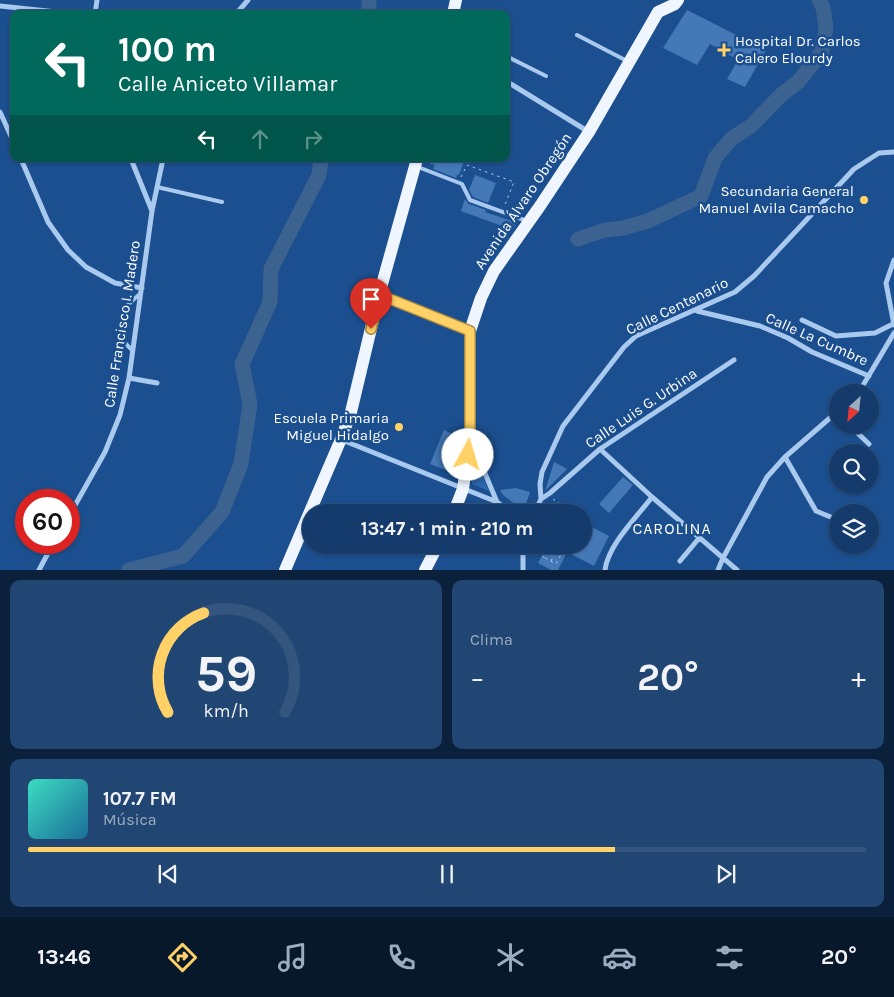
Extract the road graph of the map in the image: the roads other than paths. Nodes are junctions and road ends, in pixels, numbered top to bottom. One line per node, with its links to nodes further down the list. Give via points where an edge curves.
1 (248, 0): 5 (street)
2 (678, 0): 8 (main road, Avenida Álvaro Obregón, via 658,12)
3 (0, 6): 4 (street)
4 (38, 10)
5 (239, 10)
6 (577, 35): 8 (lane)
7 (510, 58): 9 (lane)
8 (629, 62): 12 (main road, Avenida Álvaro Obregón)
9 (546, 76)
10 (510, 83): 12 (street)
11 (0, 112): 13 (street)
12 (589, 132): 22 (main road, Avenida Álvaro Obregón)
13 (10, 134)
14 (894, 152): 26 (street, Calle Centenario, via 879,153 854,169 745,285)
15 (21, 162): 24 (street, via 48,222 68,250 86,267 115,283)
16 (132, 162): 21 (street, Calle Francisco I. Madero)
17 (162, 162): 19 (street)
18 (416, 162): 22 (lane, via 462,184 470,200); 25 (main road)
19 (157, 188): 20 (lane); 21 (street)
20 (222, 202)
21 (152, 211): 24 (street, Calle Francisco I. Madero)
22 (529, 222): 29 (main road, Avenida Álvaro Obregón, via 494,270)
23 (894, 260): 28 (street, via 886,283)
24 (141, 291): 31 (street, Calle Francisco I. Madero); 31 (lane, via 125,307 120,338)
25 (380, 295): 29 (street); 40 (main road, via 351,412)
26 (696, 310): 33 (street, Calle La Cumbre, via 760,326); 47 (street, Calle Centenario, via 636,336 624,347 563,426 542,472)
27 (802, 320): 28 (street, via 836,336 875,332)
28 (893, 325)
29 (470, 331): 39 (main road, Avenida Álvaro Obregón)
30 (894, 332): 33 (street)
31 (132, 351): 34 (street, Calle Francisco I. Madero)
32 (734, 360): 42 (street, Calle Luis G. Urbina)
33 (869, 376): 36 (street)
34 (128, 378): 35 (street); 45 (street, Calle Francisco I. Madero, via 113,436)
35 (157, 383)
36 (864, 384)
37 (829, 420): 43 (street)
38 (859, 434): 41 (street)
39 (470, 438): 44 (main road, Avenida Álvaro Obregón); 48 (street)
40 (341, 439): 44 (street); 60 (main road)
41 (870, 444)
42 (600, 449): 46 (street); 47 (street, Calle Luis G. Urbina)
43 (785, 457): 52 (street, via 816,511); 57 (street, via 767,477)
44 (462, 489): 48 (street); 49 (main road, Avenida Álvaro Obregón)
45 (80, 496)
46 (652, 497): 53 (street); 63 (street, via 619,539 606,560)
47 (541, 499): 51 (street)
48 (497, 502): 50 (street)
49 (457, 504)
50 (500, 504)
51 (539, 504)
52 (829, 516)
53 (700, 537): 57 (street); 58 (street)
54 (47, 554): 59 (street)
55 (433, 554): 61 (main road)
56 (523, 554): 62 (street)
57 (723, 558): 64 (street); 65 (street)
58 (680, 561)
59 (38, 570)
60 (285, 570)
61 (425, 570)
62 (523, 570)
63 (605, 570)
64 (718, 570)
65 (737, 570)

